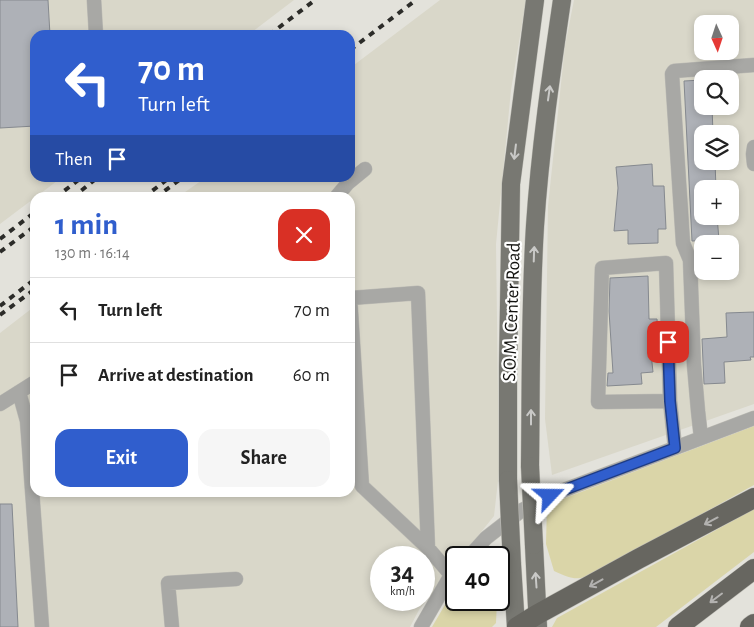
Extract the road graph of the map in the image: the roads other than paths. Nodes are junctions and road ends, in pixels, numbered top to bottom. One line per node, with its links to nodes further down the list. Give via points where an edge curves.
1 (94, 0): 4 (street)
2 (535, 0): 37 (main road, S.O.M. Center Road, one-way to 37, bridge, via 511,184 508,480)
3 (562, 0): 32 (main road, S.O.M. Center Road, one-way to 3, bridge, via 530,466 535,226 543,136)
4 (96, 30)
5 (754, 66): 19 (street, via 674,70 672,74 683,243 690,260)
6 (754, 147): 7 (street)
7 (754, 164)
8 (365, 169): 9 (street)
9 (355, 177)
10 (349, 182): 11 (street)
11 (341, 192)
12 (355, 297): 25 (street, via 418,293)
13 (355, 376): 24 (street, via 362,486)
14 (30, 385): 15 (street)
15 (20, 392): 17 (street); 21 (street)
16 (670, 401): 16 (street, via 666,263 602,268 598,402); 20 (street)
17 (0, 404)
18 (754, 418): 19 (street)
19 (701, 438): 20 (street)
20 (675, 448): 26 (street, via 564,490 522,510)
21 (30, 456)
22 (33, 497): 34 (street)
23 (754, 498): 32 (highway, one-way to 32)
24 (426, 546)
25 (428, 546)
26 (479, 546)
27 (435, 555): 28 (street)
28 (445, 564)
29 (754, 569): 38 (highway, one-way to 38)
30 (236, 579): 35 (street, via 168,583)
31 (445, 588): 36 (street)
32 (538, 620): 37 (highway)
33 (754, 624): 39 (highway)
34 (42, 627)
35 (172, 627)
36 (421, 627)
37 (517, 627)
38 (678, 627)
39 (750, 627)

